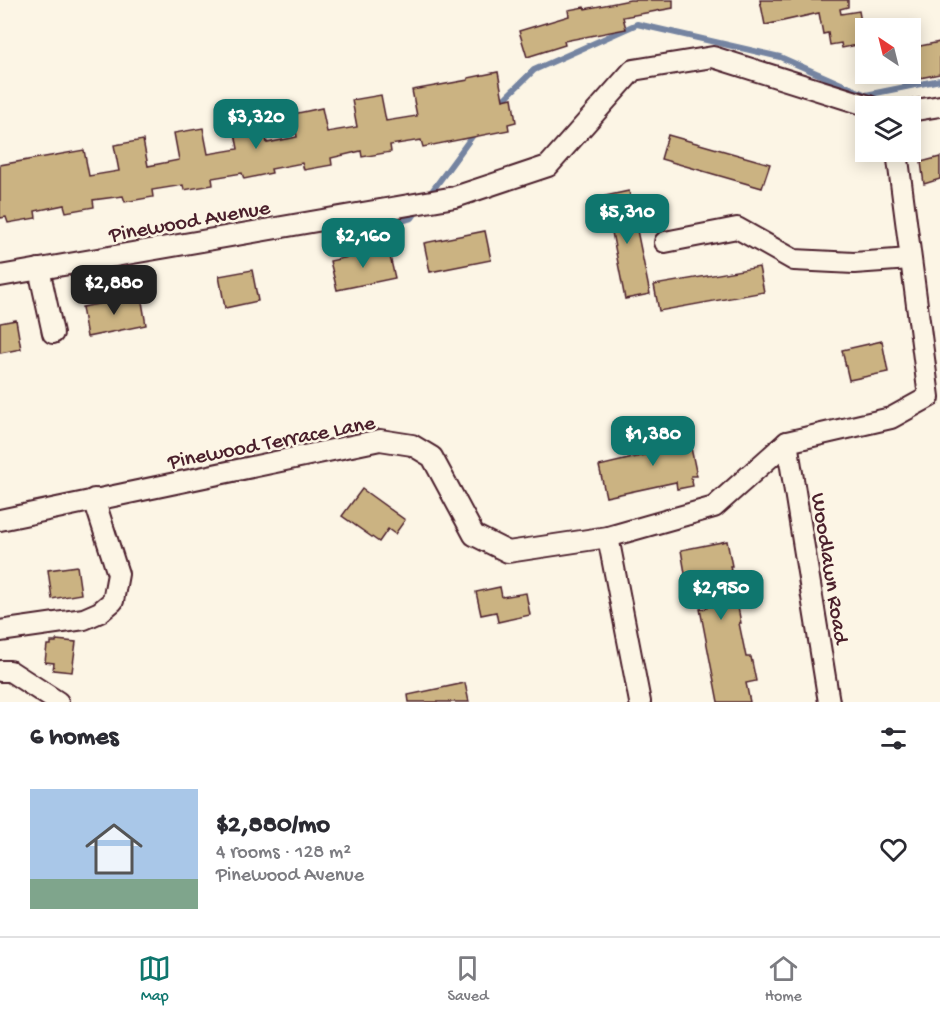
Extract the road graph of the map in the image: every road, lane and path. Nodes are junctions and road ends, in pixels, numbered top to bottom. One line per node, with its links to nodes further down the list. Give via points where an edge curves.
1 (855, 102): 7 (street, Pinewood Avenue, via 713,57 633,70 548,166 455,197)
2 (940, 106): 3 (street)
3 (921, 109)
4 (898, 162): 6 (street)
5 (665, 242): 6 (street, via 737,228 794,260 854,263)
6 (910, 259): 10 (street, via 929,397 891,418)
7 (39, 269): 8 (street, Pinewood Avenue); 9 (street)
8 (0, 276)
9 (53, 333)
10 (787, 442): 13 (street, Pinewood Terrace Lane, via 714,507); 18 (street, Woodlawn Road)
11 (94, 499): 12 (street, Pinewood Terrace Lane); 13 (street, Pinewood Terrace Lane, via 380,440 412,444 432,458 474,534 508,552); 14 (street, via 118,574 113,601 84,619)
12 (0, 520)
13 (608, 537): 17 (street)
14 (0, 631)
15 (0, 671): 16 (street, via 10,671)
16 (58, 702)
17 (640, 702)
18 (829, 702)

